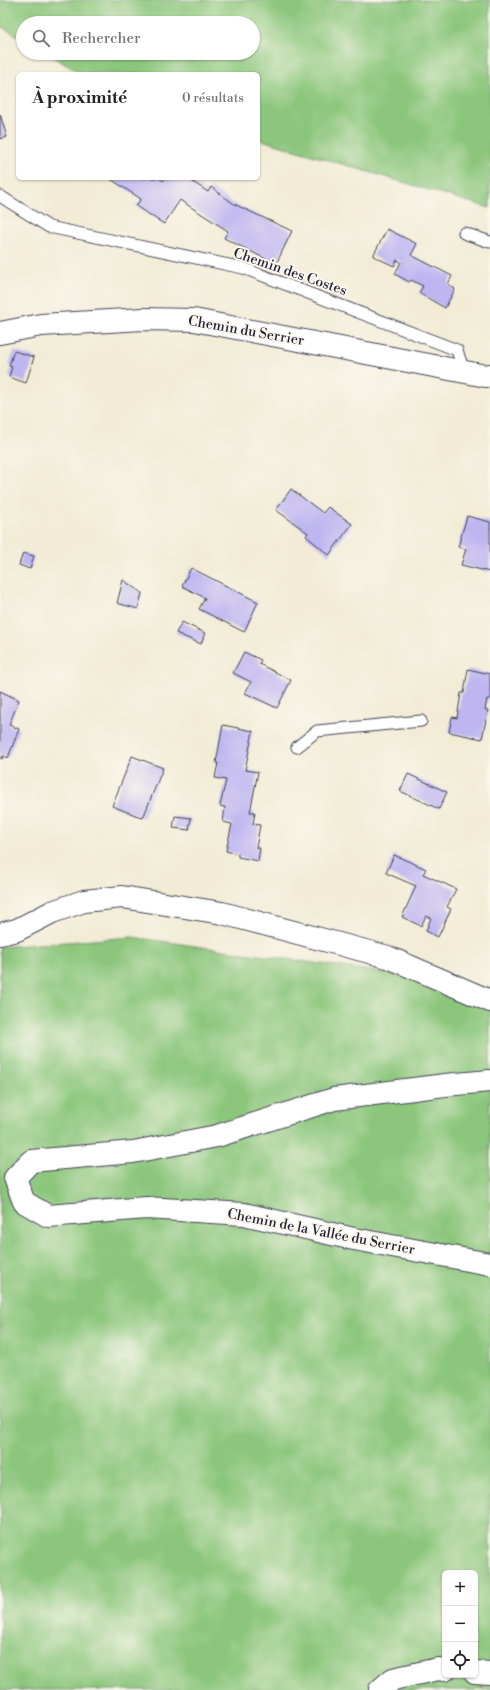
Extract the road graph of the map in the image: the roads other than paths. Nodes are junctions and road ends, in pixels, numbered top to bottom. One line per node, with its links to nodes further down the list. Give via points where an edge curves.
1 (0, 196): 5 (lane, Chemin des Costes, via 48,227 243,268 457,350)
2 (464, 233): 3 (lane)
3 (490, 242)
4 (0, 333): 5 (street, Chemin du Serrier, via 42,325 143,319 194,320)
5 (464, 372): 6 (street, Chemin du Serrier)
6 (490, 375)
7 (421, 721): 8 (lane, via 317,731)
8 (297, 747)
9 (0, 934): 10 (street, via 17,930 52,912 84,901 122,897 222,913 388,957)
10 (490, 1001)
11 (490, 1081): 12 (street, Chemin de la Vallée du Serrier, via 334,1099 217,1136 132,1152 31,1161 15,1178 24,1202 48,1216 146,1208 244,1214 354,1239)
12 (490, 1264)
13 (442, 1670): 16 (street, via 393,1679)
14 (478, 1672): 15 (street)
15 (490, 1673)
16 (380, 1690)

